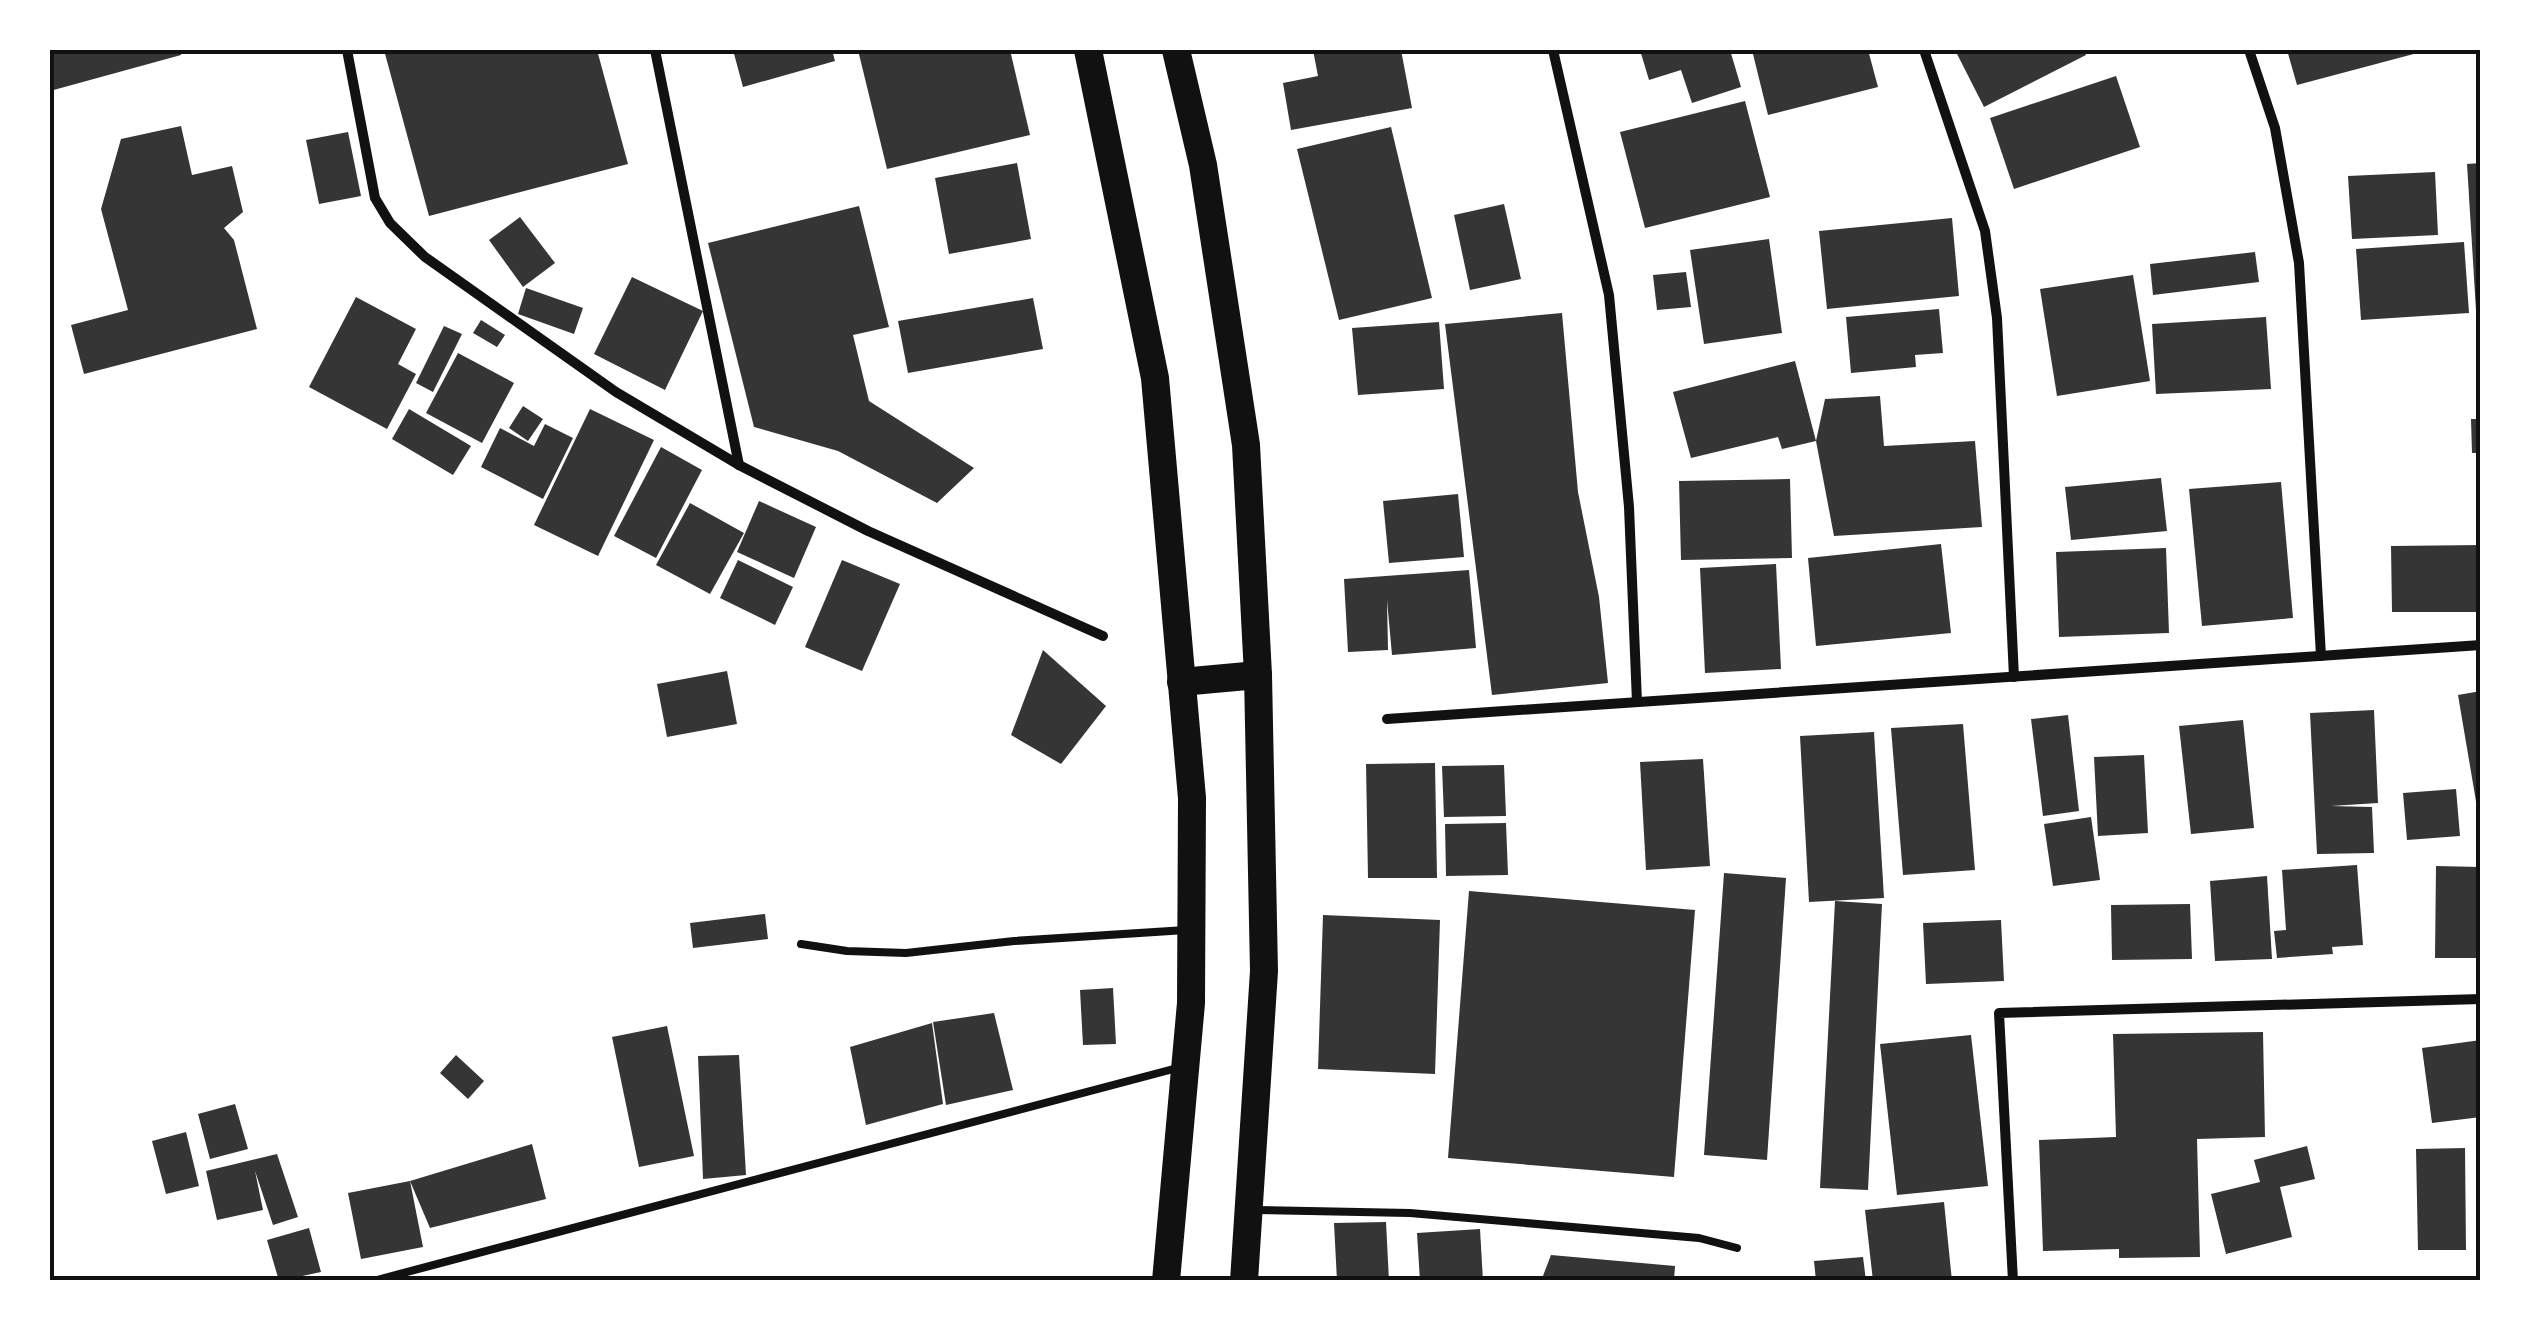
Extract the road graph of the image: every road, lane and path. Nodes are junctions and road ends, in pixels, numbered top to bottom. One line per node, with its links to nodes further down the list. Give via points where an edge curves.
1 (347, 50): 8 (street, via 375,198 405,240 616,392)
2 (655, 50): 8 (street)
3 (1088, 50): 14 (highway, via 1155,378)
4 (1176, 50): 12 (highway, via 1202,165 1246,444)
5 (1553, 50): 15 (street, via 1608,295 1629,507)
6 (1924, 50): 13 (street, via 1985,231 1997,318)
7 (2249, 50): 11 (street, via 2275,128 2299,263)
8 (739, 465): 9 (street)
9 (1103, 636)
10 (2481, 645): 11 (street)
11 (2321, 656): 13 (street)
12 (1258, 675): 14 (highway); 21 (highway, via 1264,971)
13 (2014, 677): 15 (street)
14 (1181, 682): 17 (highway, via 1192,798)
15 (1637, 702): 16 (street)
16 (1387, 719)
17 (1191, 930): 18 (lane, via 906,953); 20 (highway)
18 (801, 944)
19 (2481, 999): 26 (street, via 1999,1013)
20 (1184, 1066): 23 (lane); 24 (highway)
21 (1248, 1210): 22 (lane, via 1410,1213 1699,1238); 25 (highway)
22 (1737, 1248)
23 (373, 1281)
24 (1166, 1281)
25 (1244, 1281)
26 (2013, 1281)

